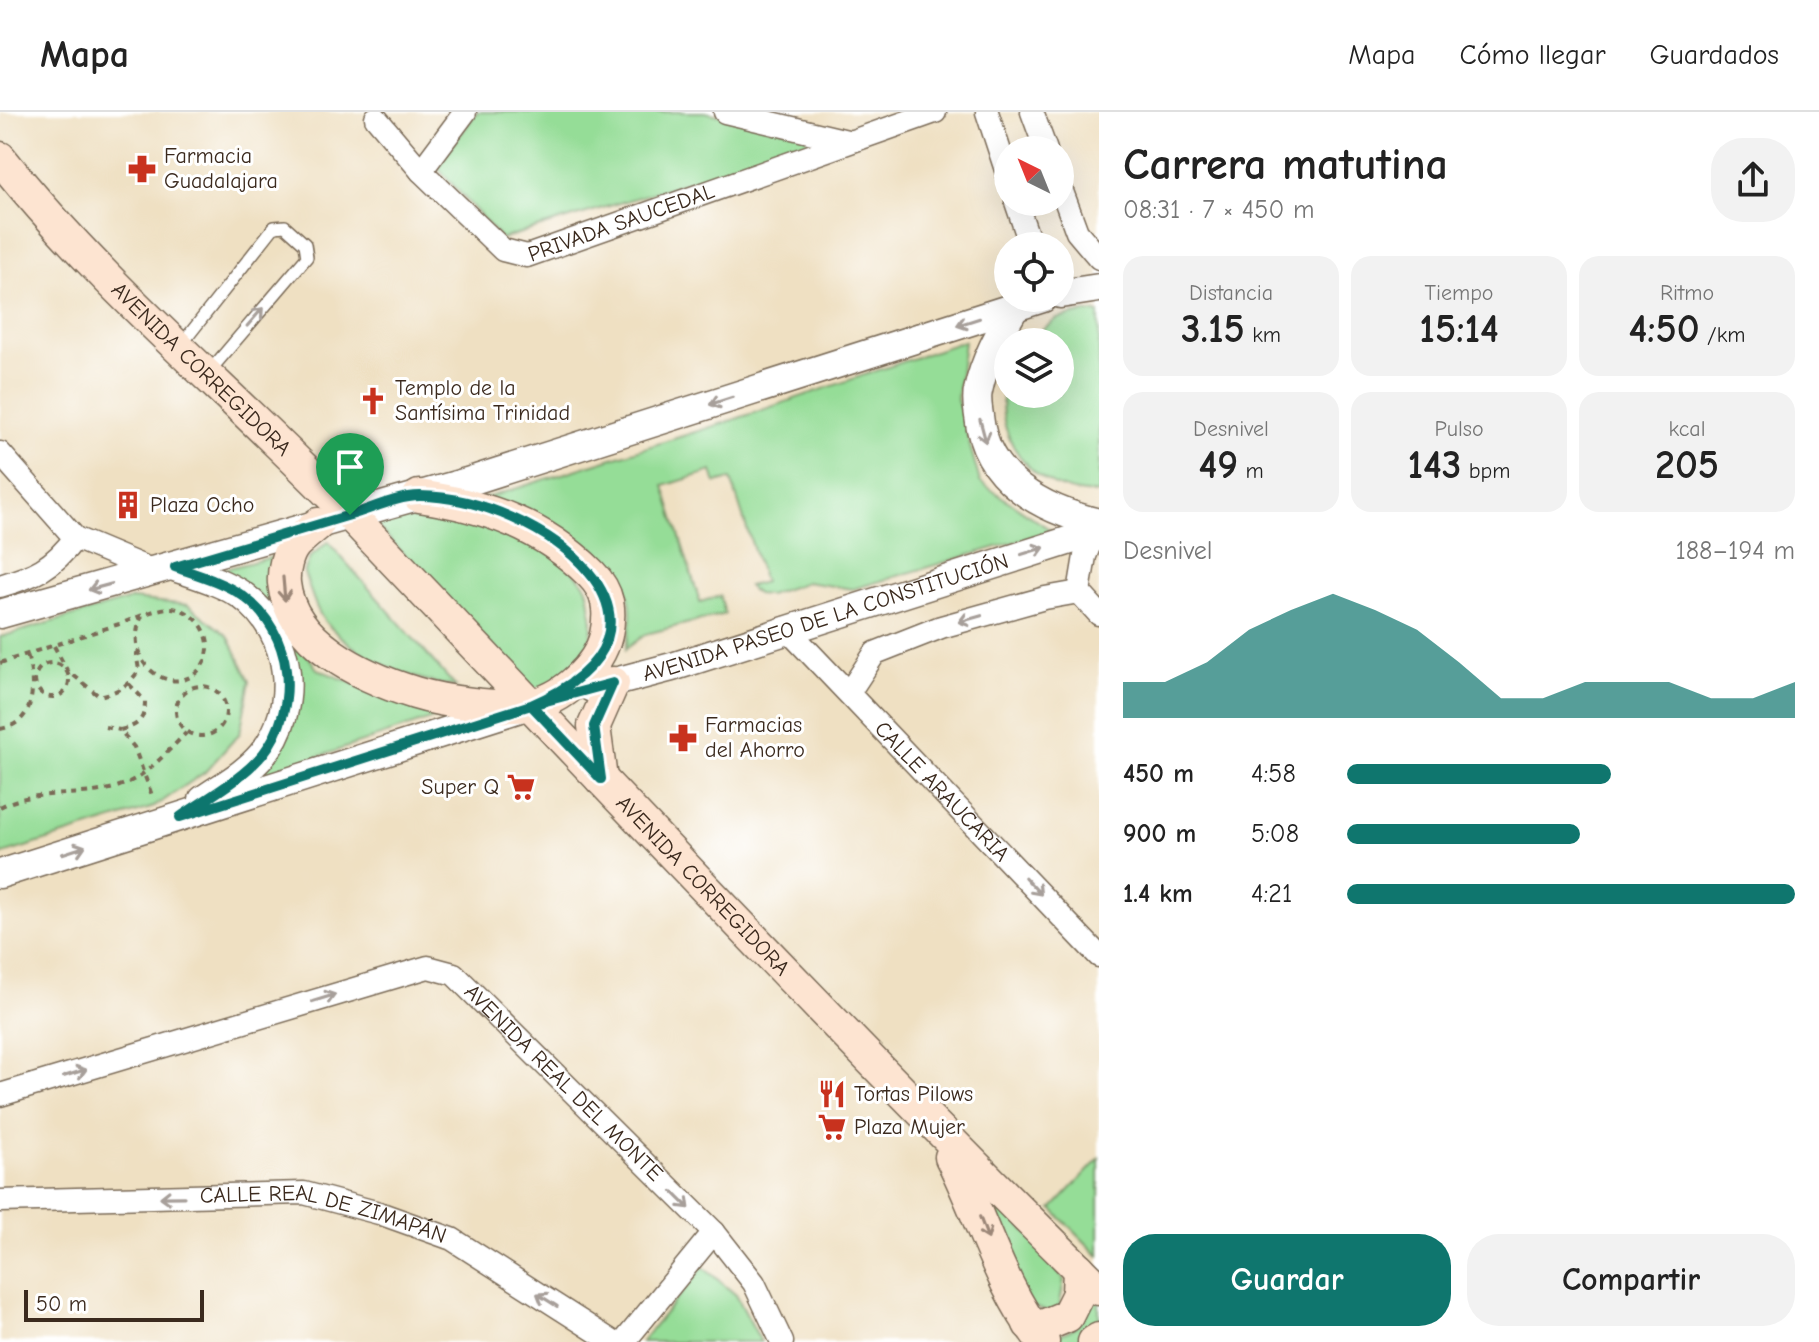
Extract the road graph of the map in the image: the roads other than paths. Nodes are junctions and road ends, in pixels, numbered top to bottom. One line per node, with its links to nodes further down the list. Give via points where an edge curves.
1 (465, 112): 11 (street)
2 (725, 112): 9 (street)
3 (935, 112): 9 (street, PRIVADA SAUCEDAL)
4 (987, 112): 7 (street)
5 (1032, 112): 8 (street)
6 (376, 118): 11 (street, PRIVADA SAUCEDAL)
7 (995, 136)
8 (1041, 136)
9 (847, 141): 11 (street, PRIVADA SAUCEDAL, via 527,256 503,250)
10 (0, 158): 18 (main road, AVENIDA CORREGIDORA, via 47,217)
11 (421, 171)
12 (1071, 216): 13 (street)
13 (1099, 258)
14 (1099, 288): 15 (street)
15 (1074, 292)
16 (994, 309): 21 (street, one-way to 21)
17 (1012, 312): 24 (street, one-way to 24, via 977,394 981,433 999,469 1026,495)
18 (177, 350): 19 (main road, AVENIDA CORREGIDORA); 19 (lane, one-way to 18, via 307,257 305,244 285,226 274,227)
19 (205, 377): 22 (main road, AVENIDA CORREGIDORA)
20 (0, 453): 25 (street)
21 (419, 496): 22 (street); 34 (main road, via 511,518 559,545 604,590 609,617 604,644 584,675)
22 (350, 515): 23 (street); 34 (main road, AVENIDA CORREGIDORA)
23 (318, 524): 26 (street); 34 (main road, one-way to 34, via 293,546 283,573 286,605 309,635 359,669 417,694)
24 (1098, 528): 28 (street, via 1085,556); 31 (street, AVENIDA PASEO DE LA CONSTITUCIÓN, one-way to 24)
25 (75, 538): 26 (street); 27 (street, via 40,574)
26 (166, 570): 29 (street, one-way to 29); 36 (street, via 229,588 257,609 280,646 287,689 280,724 262,755)
27 (0, 586)
28 (1079, 592): 30 (street); 33 (street, one-way to 33, via 941,627 875,653)
29 (0, 614)
30 (1099, 614)
31 (786, 628): 32 (street, AVENIDA PASEO DE LA CONSTITUCIÓN); 33 (street, CALLE ARAUCARIA)
32 (613, 683): 34 (street, AVENIDA PASEO DE LA CONSTITUCIÓN); 35 (main road, via 594,726)
33 (850, 691): 38 (street, CALLE ARAUCARIA, one-way to 38)
34 (531, 705): 35 (main road, AVENIDA CORREGIDORA); 36 (street, AVENIDA PASEO DE LA CONSTITUCIÓN)
35 (601, 779): 40 (main road, AVENIDA CORREGIDORA)
36 (180, 817): 37 (street, AVENIDA PASEO DE LA CONSTITUCIÓN, one-way to 36)
37 (0, 874)
38 (1099, 956)
39 (0, 1095): 42 (street, AVENIDA REAL DEL MONTE, one-way to 42, via 428,967 443,969 454,974)
40 (939, 1132): 43 (main road, AVENIDA CORREGIDORA); 44 (main road, AVENIDA CORREGIDORA, one-way to 44)
41 (0, 1201): 47 (street, CALLE REAL DE ZIMAPÁN, one-way to 41, via 452,1239 304,1193)
42 (714, 1232): 48 (street); 49 (street, AVENIDA REAL DEL MONTE, via 754,1283)
43 (1048, 1239): 44 (main road, via 1029,1241 1010,1254); 45 (main road, AVENIDA CORREGIDORA)
44 (1000, 1271): 46 (main road, AVENIDA CORREGIDORA)
45 (1089, 1279): 46 (main road, via 1067,1316)
46 (1036, 1333)
47 (613, 1342)
48 (624, 1342)
49 (782, 1342)

